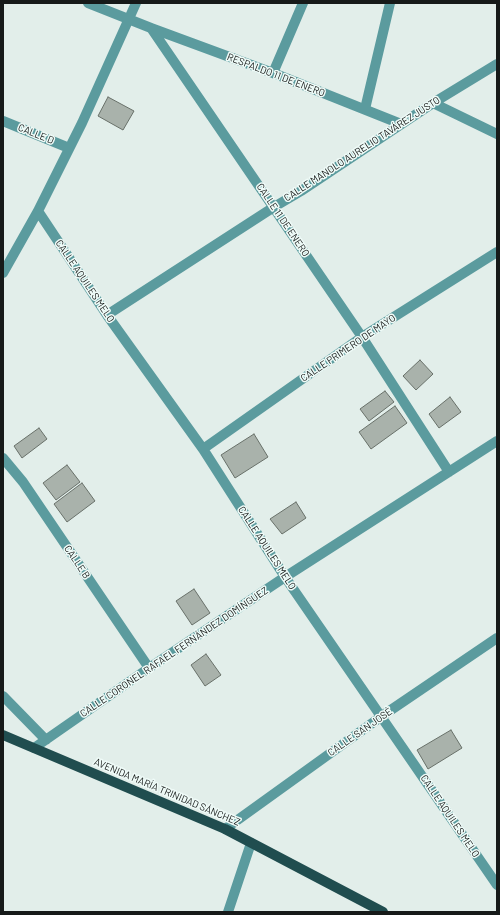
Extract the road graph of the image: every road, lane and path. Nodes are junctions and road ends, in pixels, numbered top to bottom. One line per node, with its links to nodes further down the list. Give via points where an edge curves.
1 (88, 3): 5 (street)
2 (136, 3): 5 (street)
3 (303, 3): 8 (street)
4 (390, 3): 10 (street)
5 (128, 19): 6 (street); 14 (street)
6 (151, 28): 8 (street, RESPALDO 11 DE ENERO); 15 (street, CALLE 11 DE ENERO)
7 (497, 64): 9 (street, CALLE MANOLO AURELIO TAVÁREZ JUSTO)
8 (273, 73): 10 (street, RESPALDO 11 DE ENERO)
9 (433, 103): 12 (street, CALLE MANOLO AURELIO TAVÁREZ JUSTO); 13 (street)
10 (365, 109): 12 (street, RESPALDO 11 DE ENERO)
11 (3, 121): 14 (street, CALLE D)
12 (401, 124): 15 (street, CALLE MANOLO AURELIO TAVÁREZ JUSTO)
13 (497, 134)
14 (69, 148): 16 (street)
15 (274, 207): 19 (street, CALLE MANOLO AURELIO TAVÁREZ JUSTO); 20 (street, CALLE 11 DE ENERO)
16 (38, 211): 18 (street); 19 (street, CALLE AQUILES MELO)
17 (497, 252): 20 (street, CALLE PRIMERO DE MAYO)
18 (3, 273)
19 (107, 315): 22 (street, CALLE AQUILES MELO)
20 (362, 337): 22 (street, CALLE PRIMERO DE MAYO); 24 (street, CALLE 11 DE ENERO)
21 (497, 441): 24 (street, CALLE CORONEL RAFAEL FERNÁNDEZ DOMÍNGUEZ)
22 (203, 449): 25 (street, CALLE AQUILES MELO)
23 (3, 458): 27 (street, CALLE B, via 23,482)
24 (449, 472): 25 (street, CALLE CORONEL RAFAEL FERNÁNDEZ DOMÍNGUEZ)
25 (285, 577): 27 (street, CALLE CORONEL RAFAEL FERNÁNDEZ DOMÍNGUEZ); 29 (street, CALLE AQUILES MELO)
26 (497, 638): 29 (street, CALLE SAN JOSÉ)
27 (149, 668): 31 (street, CALLE CORONEL RAFAEL FERNÁNDEZ DOMÍNGUEZ)
28 (3, 696): 31 (street)
29 (382, 716): 33 (street, CALLE SAN JOSÉ); 35 (street, CALLE AQUILES MELO)
30 (3, 735): 32 (main road, AVENIDA MARÍA TRINIDAD SÁNCHEZ)
31 (46, 740): 32 (street, CALLE CORONEL RAFAEL FERNÁNDEZ DOMÍNGUEZ)
32 (34, 748): 33 (main road, AVENIDA MARÍA TRINIDAD SÁNCHEZ)
33 (225, 829): 34 (main road, AVENIDA MARÍA TRINIDAD SÁNCHEZ)
34 (251, 843): 36 (street); 37 (main road, AVENIDA MARÍA TRINIDAD SÁNCHEZ)
35 (497, 885)
36 (228, 912)
37 (383, 912)

